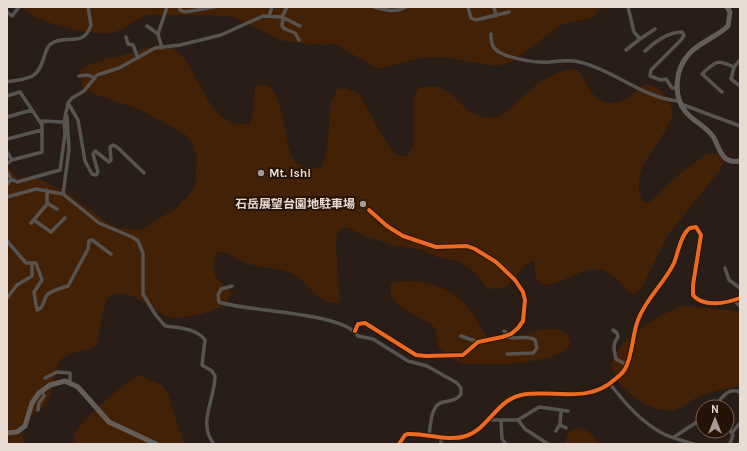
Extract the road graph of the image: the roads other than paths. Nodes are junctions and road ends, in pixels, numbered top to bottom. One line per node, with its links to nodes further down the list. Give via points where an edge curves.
1 (19, 7): 15 (street, via 12,16)
2 (88, 7): 36 (street, via 91,25 85,36 52,42 42,66 33,76)
3 (167, 7): 23 (street)
4 (180, 7): 14 (street, via 184,12)
5 (214, 7): 14 (street)
6 (272, 7): 17 (street)
7 (287, 7): 19 (street)
8 (374, 7): 9 (street, via 398,11)
9 (406, 7)
10 (468, 7): 18 (street, via 471,18 476,20)
11 (494, 7): 18 (street)
12 (628, 7): 27 (street, via 634,32)
13 (727, 7): 38 (street, via 730,12 728,26 689,54 677,80)
14 (196, 9)
15 (7, 12)
16 (509, 12): 18 (street)
17 (269, 16): 19 (street); 28 (street, via 258,18 221,35)
18 (496, 16)
19 (283, 17): 21 (street); 26 (street, via 284,29 297,35)
20 (146, 26): 23 (street)
21 (300, 26)
22 (655, 29): 27 (street)
23 (158, 34): 28 (street)
24 (491, 34): 41 (street, via 494,49 508,56 529,62 574,61 618,76 662,99)
25 (126, 37): 31 (street)
26 (299, 40)
27 (640, 40): 29 (street)
28 (162, 48): 31 (street, via 155,48)
29 (626, 50)
30 (645, 51): 38 (street, via 652,44 673,33 682,32 684,35 681,40 651,70 650,76 666,79 672,88)
31 (138, 58): 35 (street)
32 (740, 60): 33 (street)
33 (734, 67): 37 (street, via 731,79); 39 (street, via 716,61 702,74)
34 (79, 76): 35 (street, via 88,75)
35 (95, 78): 42 (street, via 84,91)
36 (7, 82)
37 (740, 86)
38 (677, 88): 41 (street)
39 (722, 92)
40 (7, 96): 43 (street, via 20,92)
41 (680, 102): 48 (street); 53 (street, via 692,118 706,128 719,152 726,159)
42 (68, 103): 44 (street); 56 (street, via 78,120 85,161 92,174 96,175 98,172 94,151 109,162 110,147 113,145)
43 (32, 110): 45 (street); 47 (street)
44 (66, 113): 46 (street); 60 (street, via 69,150)
45 (7, 117)
46 (64, 122): 47 (street, via 42,121); 57 (street, via 60,170 17,182)
47 (42, 125): 49 (street)
48 (740, 126)
49 (42, 130): 50 (street); 52 (street, via 42,152)
50 (7, 139)
51 (7, 152): 52 (street)
52 (12, 160): 54 (street)
53 (740, 161)
54 (7, 164)
55 (7, 172): 57 (street)
56 (144, 173)
57 (11, 180): 58 (street)
58 (7, 185)
59 (48, 190): 60 (street); 61 (street, via 28,190); 62 (street)
60 (63, 194): 106 (street, via 99,223 138,241 143,253 143,294 155,314 165,326 200,334 205,340 202,365 215,376 206,417 207,432)
61 (7, 197)
62 (48, 203): 63 (street); 65 (street, via 32,222 51,232)
63 (57, 209)
64 (369, 210): 80 (street, via 403,236 441,247 467,246 496,262 519,284 525,300 523,321)
65 (65, 218)
66 (7, 241): 68 (street, via 26,263)
67 (110, 254): 68 (street, via 90,241 68,286 47,296 44,305 38,310 34,292 42,280 39,267)
68 (32, 263): 72 (street, via 32,276 17,285)
69 (725, 268): 71 (street, via 729,280)
70 (232, 286): 77 (street, via 221,289 218,295 219,302 236,307 328,320)
71 (740, 288)
72 (7, 298)
73 (740, 298): 74 (street)
74 (734, 300): 75 (street); 83 (street, via 708,303 693,295 701,235 698,228 690,228 673,264 638,320)
75 (740, 306)
76 (613, 330): 83 (street, via 618,337 614,342 616,358)
77 (355, 331): 81 (street, via 358,324 365,323 416,355 426,356 463,355); 101 (street, via 358,336 373,339 408,361 433,369 461,388 458,398 437,405)
78 (504, 331): 80 (street)
79 (461, 336): 81 (street)
80 (507, 336): 81 (street); 82 (street, via 530,337 535,340 537,348 533,353)
81 (478, 342)
82 (507, 354)
83 (627, 365): 86 (street)
84 (45, 378): 85 (street, via 57,372 70,373)
85 (70, 383): 87 (street, via 56,382); 105 (street, via 78,387 109,422)
86 (610, 384): 93 (street, via 593,392 580,394 521,395 509,400); 103 (street, via 625,404 643,421 663,434)
87 (42, 392): 90 (street, via 44,396); 100 (street, via 32,403 25,426 17,432)
88 (740, 392): 89 (street, via 732,390)
89 (721, 399)
90 (38, 410)
91 (561, 411): 92 (street); 95 (street, via 539,407); 96 (street)
92 (568, 411)
93 (487, 420): 94 (street); 102 (street, via 466,436)
94 (501, 420): 95 (street); 109 (street, via 502,439)
95 (518, 420): 110 (street, via 525,429)
96 (560, 423): 98 (street); 99 (street)
97 (695, 423): 103 (street)
98 (566, 428)
99 (556, 431)
100 (7, 433)
101 (429, 435): 102 (street); 107 (street, via 408,434)
102 (441, 437): 108 (street)
103 (674, 437): 104 (street)
104 (686, 443): 111 (street)
105 (156, 444)
106 (214, 444)
107 (399, 444)
108 (441, 444)
109 (506, 444)
110 (548, 444)
111 (694, 444)

